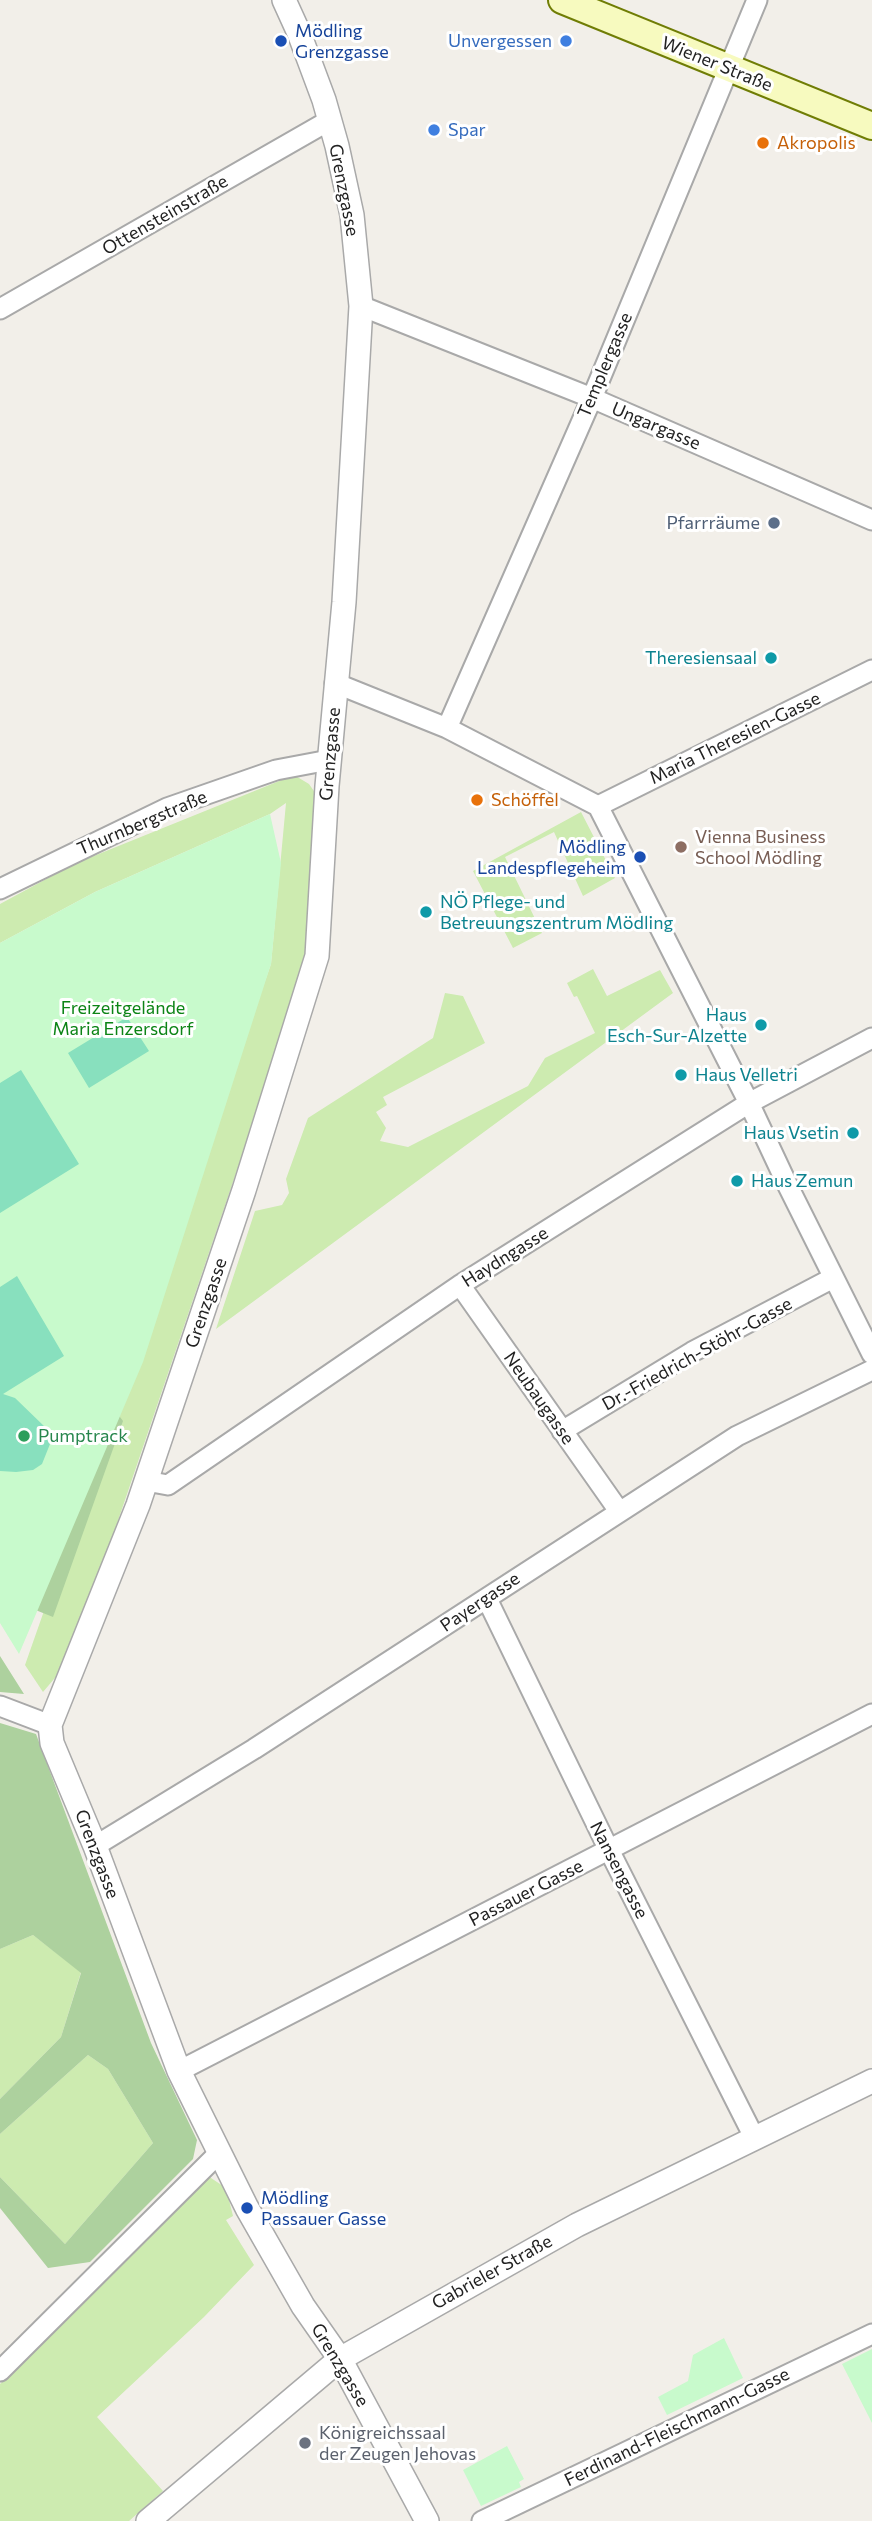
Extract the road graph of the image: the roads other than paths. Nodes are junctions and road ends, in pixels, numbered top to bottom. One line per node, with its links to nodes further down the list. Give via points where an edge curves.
1 (284, 0): 5 (street, Grenzgasse)
2 (562, 0): 4 (main road, Wiener Straße)
3 (757, 0): 4 (street, Templergasse)
4 (728, 68): 6 (main road, Wiener Straße); 9 (street, Templergasse)
5 (330, 120): 7 (street, Grenzgasse, via 352,215); 8 (street, Ottensteinstraße)
6 (872, 127)
7 (361, 306): 9 (street, Ungargasse); 12 (street, Grenzgasse)
8 (0, 309)
9 (592, 398): 10 (street, Ungargasse); 13 (street, Templergasse)
10 (870, 512)
11 (872, 670): 15 (street, Maria Theresien-Gasse)
12 (335, 683): 13 (street); 14 (street, Grenzgasse)
13 (447, 728): 15 (street)
14 (329, 760): 16 (street, Thurnbergstraße, via 276,770 167,808); 24 (street, Grenzgasse, via 317,956)
15 (598, 806): 18 (street)
16 (0, 889)
17 (872, 1038): 18 (street, Haydngasse)
18 (749, 1103): 19 (street); 20 (street, Haydngasse)
19 (833, 1278): 21 (street); 23 (street, Dr.-Friedrich-Stöhr-Gasse, via 692,1352)
20 (460, 1285): 23 (street, Neubaugasse); 24 (street, Haydngasse, via 168,1485)
21 (872, 1354)
22 (872, 1370): 25 (street, Payergasse, via 737,1436)
23 (562, 1431): 25 (street, Neubaugasse)
24 (146, 1481): 29 (street, Grenzgasse)
25 (619, 1511): 26 (street, Payergasse)
26 (486, 1599): 30 (street, Payergasse); 31 (street, Nansengasse)
27 (0, 1706): 29 (street)
28 (872, 1714): 31 (street, Passauer Gasse)
29 (50, 1725): 30 (street, Grenzgasse, via 52,1743)
30 (95, 1846): 32 (street, Grenzgasse)
31 (609, 1850): 32 (street, Passauer Gasse); 34 (street, Nansengasse)
32 (179, 2071): 35 (street, Grenzgasse)
33 (872, 2081): 34 (street, Gabrieler Straße)
34 (755, 2139): 37 (street, Gabrieler Straße, via 577,2225)
35 (219, 2153): 37 (street, Grenzgasse, via 303,2306); 38 (street)
36 (872, 2334): 41 (street, Ferdinand-Fleischmann-Gasse)
37 (340, 2359): 39 (street, Gabrieler Straße); 40 (street, Grenzgasse)
38 (0, 2371)
39 (148, 2521)
40 (427, 2521)
41 (482, 2521)

